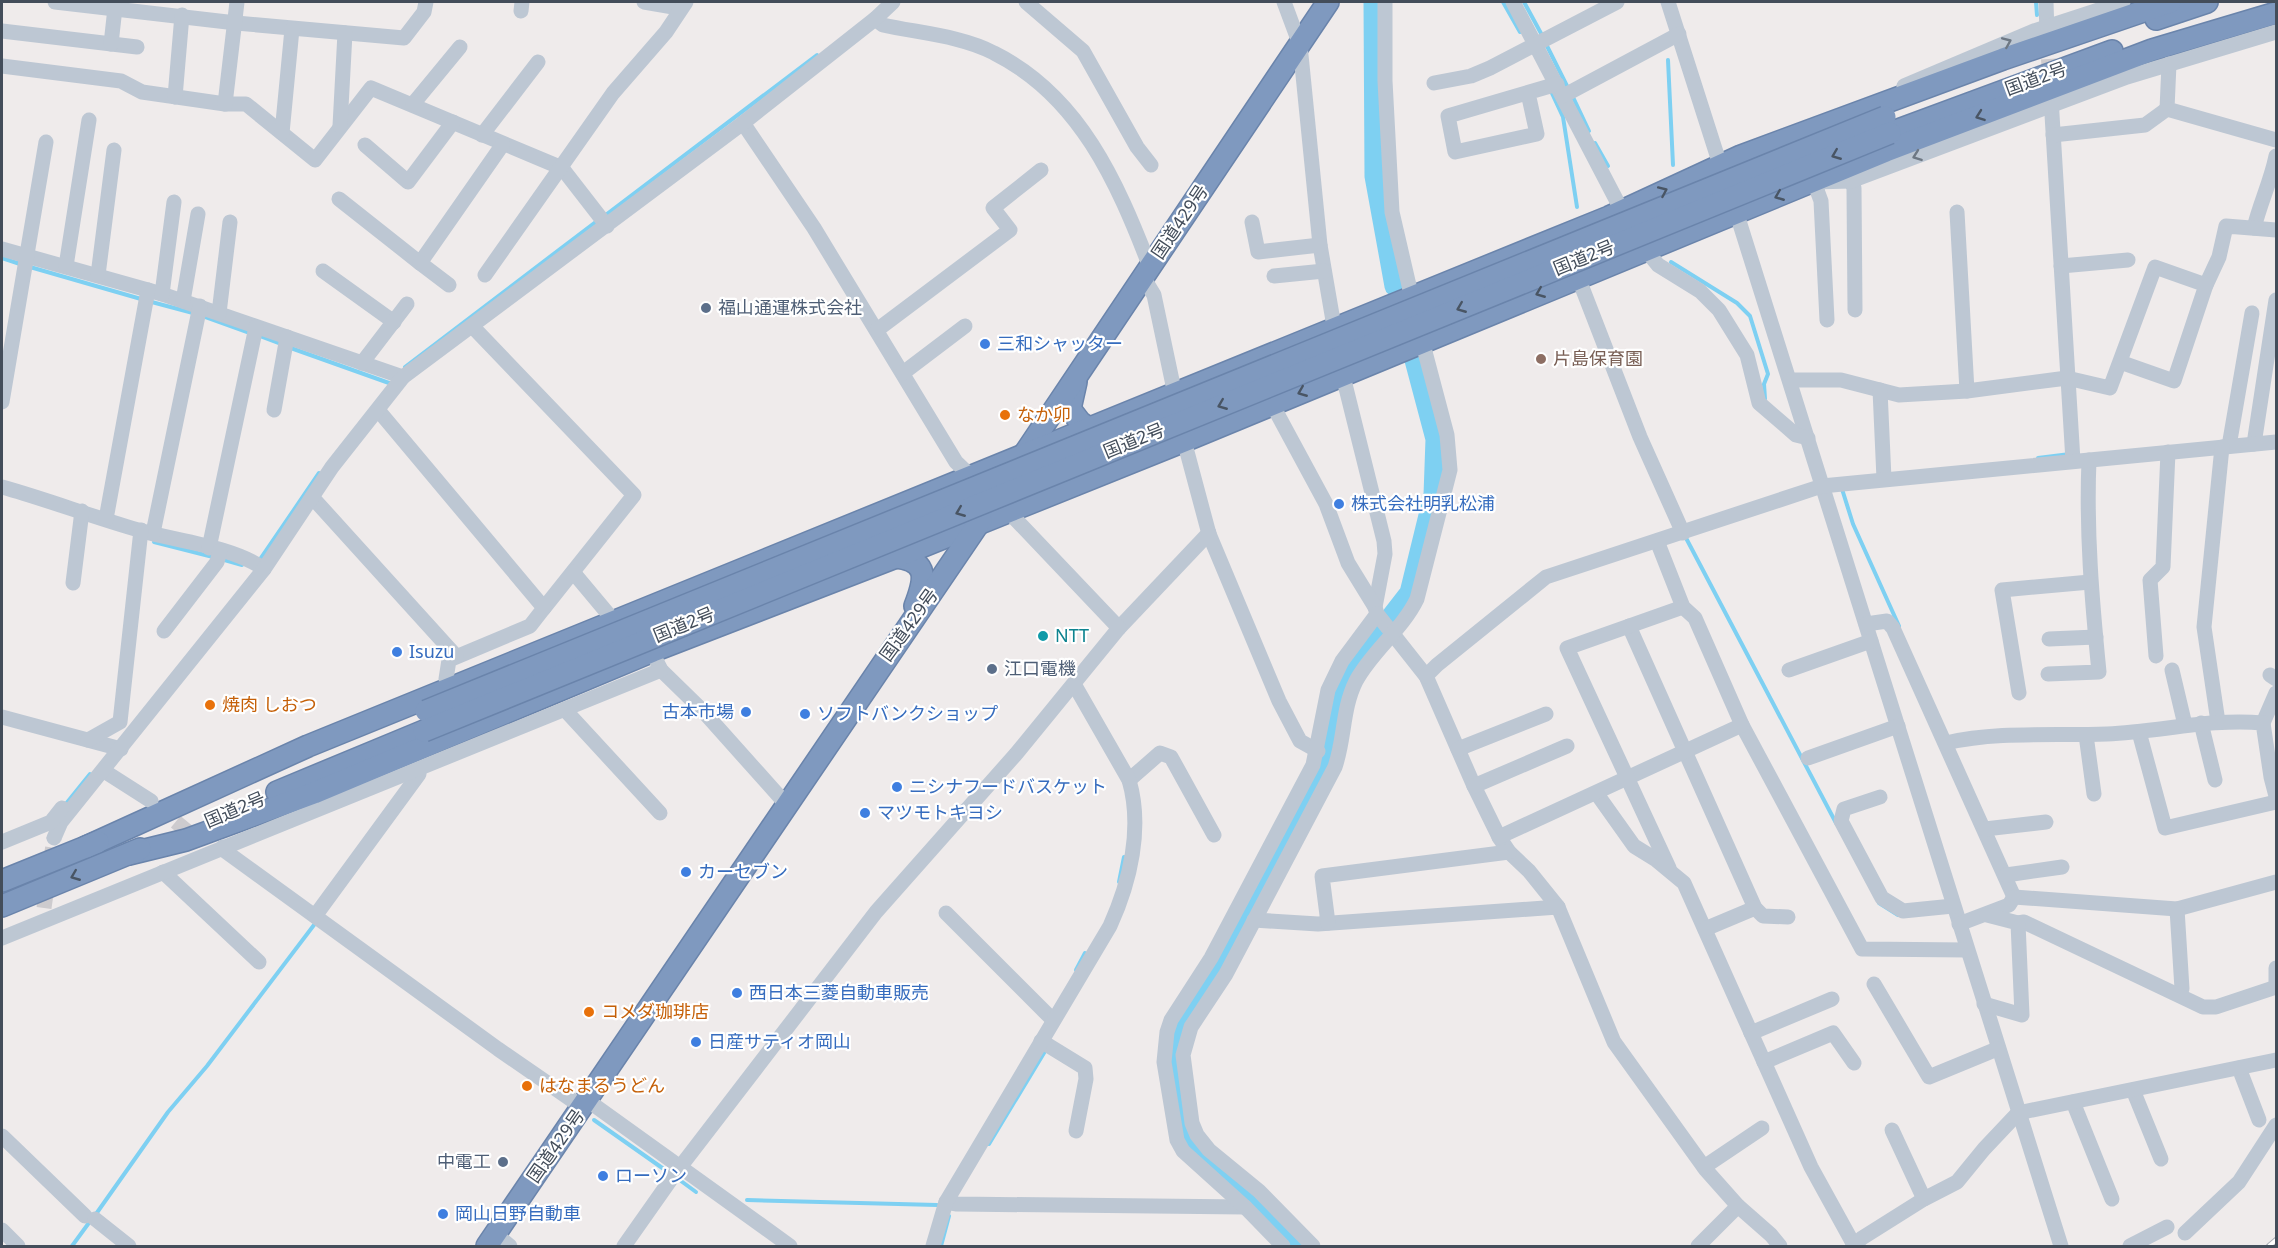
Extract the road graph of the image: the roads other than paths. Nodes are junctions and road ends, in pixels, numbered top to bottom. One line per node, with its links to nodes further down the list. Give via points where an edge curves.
1 (55, 2): 16 (street)
2 (237, 2): 23 (street)
3 (426, 2): 29 (street, via 424,12 404,38)
4 (644, 2): 17 (street)
5 (893, 2): 22 (street)
6 (1026, 2): 61 (street, via 1083,51)
7 (1284, 2): 33 (street)
8 (1328, 2): 33 (highway, 国道429号)
9 (1385, 2): 96 (street, via 1390,201)
10 (1513, 2): 31 (street)
11 (1617, 2): 31 (street)
12 (1668, 2): 30 (street)
13 (2046, 2): 27 (street)
14 (2170, 2): 24 (highway)
15 (2207, 2): 24 (highway, 国道2号)
16 (92, 4): 19 (street)
17 (680, 4): 63 (street, via 666,32 613,93)
18 (2277, 4): 24 (highway, 国道2号)
19 (115, 8): 21 (street); 32 (street)
20 (2277, 13): 24 (highway)
21 (182, 15): 23 (street); 42 (street)
22 (875, 19): 49 (street); 88 (street, via 883,25 994,53 1058,99 1106,164)
23 (236, 23): 25 (street); 44 (street)
24 (2141, 25): 27 (street); 59 (highway); 66 (highway, one-way to 66, via 1886,151); 185 (highway, 国道2号, bridge, via 2039,58 1888,125)
25 (292, 29): 29 (street); 51 (street)
26 (2, 31): 32 (street)
27 (2047, 31): 59 (street, one-way to 27, via 1810,124)
28 (2277, 32): 37 (street)
29 (345, 33): 50 (street)
30 (1679, 34): 40 (street); 62 (street)
31 (1536, 42): 39 (street, via 1472,76); 40 (street)
32 (111, 44): 34 (street)
33 (1300, 45): 78 (street); 88 (highway, 国道429号)
34 (137, 47)
35 (460, 47): 45 (street)
36 (538, 62): 52 (street)
37 (2169, 64): 43 (street); 46 (street)
38 (2, 66): 42 (street, via 121,81 142,92)
39 (1434, 82)
40 (1560, 89): 41 (street); 69 (street)
41 (1528, 93): 41 (street, via 1448,116 1455,152 1537,134)
42 (175, 97): 44 (street)
43 (2051, 102): 53 (street); 65 (street, one-way to 65)
44 (225, 104): 51 (street, via 246,104)
45 (413, 105): 48 (street); 50 (street, via 371,88)
46 (2167, 109): 53 (street, via 2145,125); 54 (street)
47 (89, 120): 84 (street)
48 (453, 122): 52 (street); 57 (street, via 408,182)
49 (743, 123): 73 (street); 109 (street)
50 (340, 126): 51 (street, via 315,160)
51 (282, 133)
52 (482, 135): 56 (street)
53 (2053, 135): 85 (street)
54 (2277, 140)
55 (46, 142): 83 (street)
56 (503, 144): 63 (street); 82 (street)
57 (365, 145)
58 (114, 150): 89 (street)
59 (1742, 156): 62 (highway)
60 (2277, 156): 76 (street, via 2261,196)
61 (1151, 165)
62 (1720, 166): 69 (highway, one-way to 62); 71 (street)
63 (562, 168): 73 (street); 90 (street)
64 (1041, 170): 109 (street, via 993,208 1010,230)
65 (1851, 181): 66 (street); 100 (street)
66 (1814, 182): 71 (highway, one-way to 71); 104 (street, via 1821,201)
67 (339, 199): 82 (street)
68 (174, 201): 95 (street)
69 (1621, 209): 96 (highway)
70 (1957, 212): 122 (street)
71 (1737, 213): 80 (highway); 120 (street)
72 (198, 214): 98 (street)
73 (603, 221): 106 (street)
74 (230, 222): 102 (street)
75 (1252, 222): 78 (street, via 1258,252)
76 (2254, 228): 77 (street); 94 (street, via 2226,226 2219,257)
77 (2277, 230)
78 (1320, 245): 87 (street)
79 (2, 249): 83 (street)
80 (1646, 250): 92 (highway); 129 (street, via 1658,265 1700,291 1719,310 1747,355 1759,404 1796,435)
81 (2128, 260): 85 (street)
82 (420, 263): 93 (street)
83 (26, 264): 84 (street); 124 (street)
84 (66, 266): 89 (street)
85 (2061, 266): 119 (street)
86 (323, 271): 105 (street)
87 (1324, 271): 91 (street); 108 (street)
88 (1147, 272): 118 (highway, 国道429号); 123 (street)
89 (98, 275): 95 (street)
90 (485, 275)
91 (1274, 276)
92 (1578, 277): 111 (highway, one-way to 111); 148 (street, via 1640,437)
93 (449, 285)
94 (2206, 285): 113 (street, via 2155,267); 113 (street, via 2174,381)
95 (151, 294): 98 (street); 146 (street)
96 (1412, 298): 108 (highway); 111 (street)
97 (2277, 300): 130 (street)
98 (183, 301): 101 (street)
99 (407, 303): 105 (street)
100 (1855, 310)
101 (200, 311): 102 (street); 149 (street)
102 (219, 313): 110 (street)
103 (2252, 313): 133 (street)
104 (1827, 320)
105 (394, 322): 114 (street)
106 (472, 326): 116 (street); 155 (street, via 634,495)
107 (966, 326): 115 (street)
108 (1334, 329): 117 (street); 123 (highway)
109 (878, 330): 115 (street)
110 (255, 331): 112 (street); 152 (street)
111 (1422, 341): 117 (highway); 162 (street, via 1447,435 1450,470 1410,615)
112 (286, 342): 114 (street); 126 (street)
113 (2120, 362): 119 (street, via 2110,388)
114 (362, 363): 116 (street)
115 (903, 373): 139 (street, via 956,462)
116 (398, 375): 127 (street)
117 (1342, 375): 125 (highway, one-way to 125); 162 (street, via 1384,541)
118 (1077, 378): 128 (highway, via 1070,409); 135 (highway, 国道429号)
119 (2067, 378): 122 (street); 136 (street)
120 (1790, 380): 121 (street, via 1841,380); 129 (street)
121 (1880, 390): 122 (street, via 1899,395); 138 (street)
122 (1966, 390)
123 (1175, 394): 128 (highway); 131 (street)
124 (2, 402)
125 (1272, 404): 131 (highway); 162 (street, via 1326,504 1348,562)
126 (274, 410)
127 (378, 410): 143 (street); 160 (street)
128 (1090, 429): 135 (highway)
129 (1808, 438): 140 (street)
130 (2255, 440): 132 (street); 133 (street)
131 (1184, 441): 144 (highway); 147 (street)
132 (2277, 442)
133 (2228, 443): 134 (street); 186 (street, via 2204,627)
134 (2168, 452): 137 (street); 172 (street, via 2163,567 2150,580)
135 (1022, 456): 139 (highway); 144 (highway, 国道429号)
136 (2072, 456): 137 (street); 138 (street)
137 (2089, 460): 157 (street)
138 (1884, 475): 140 (street)
139 (972, 477): 142 (highway); 144 (street)
140 (1822, 486): 148 (street); 164 (street)
141 (2, 487): 145 (street)
142 (943, 489): 144 (highway, via 970,487); 151 (highway)
143 (312, 497): 154 (street); 171 (street)
144 (1000, 505): 153 (highway); 163 (highway, 国道429号); 166 (street)
145 (81, 516): 146 (street); 158 (street)
146 (106, 519): 149 (street)
147 (1209, 533): 166 (street); 201 (street, via 1279,701 1300,741)
148 (1683, 533): 150 (street)
149 (144, 535): 152 (street); 194 (street, via 120,722)
150 (1657, 541): 159 (street); 177 (street, via 1546,577)
151 (812, 542): 156 (street); 161 (highway)
152 (217, 555): 154 (street); 167 (street)
153 (896, 557): 156 (highway); 163 (highway, via 909,559 922,574 923,584)
154 (260, 566): 197 (street)
155 (575, 575): 160 (street); 161 (street)
156 (831, 582): 173 (highway)
157 (2090, 582): 168 (street); 180 (street, via 2002,590)
158 (73, 583)
159 (1683, 607): 165 (street); 189 (street, via 1695,618)
160 (544, 608): 171 (street, via 530,626)
161 (614, 621): 223 (highway, via 276,760)
162 (1383, 621): 177 (street); 201 (street); 201 (street, via 1342,662 1328,690)
163 (910, 624): 214 (highway, 国道429号)
164 (1866, 624): 170 (street); 195 (street, via 1887,621 1893,628)
165 (1629, 626): 199 (street); 204 (street, via 1567,648)
166 (1119, 628): 179 (street)
167 (164, 631)
168 (2096, 637): 169 (street); 176 (street, via 2099,672)
169 (2049, 639)
170 (1871, 641): 174 (street); 191 (street)
171 (456, 656): 178 (street, via 449,660)
172 (2156, 656)
173 (657, 661): 182 (street); 214 (street); 226 (highway, via 186,840)
174 (1789, 670)
175 (2172, 670): 190 (street)
176 (2048, 674)
177 (1426, 676): 198 (street)
178 (446, 679)
179 (1074, 684): 205 (street); 275 (street, via 876,912)
180 (2019, 693)
181 (2277, 693): 188 (street)
182 (566, 711): 202 (street, via 435,758); 216 (street)
183 (1546, 714): 198 (street)
184 (2, 717): 194 (street)
185 (425, 721): 223 (highway, 国道2号); 226 (highway, 国道2号)
186 (2218, 722): 187 (street); 188 (street)
187 (2201, 723): 190 (street); 206 (street)
188 (2263, 723): 210 (street)
189 (1742, 725): 199 (street); 249 (street, via 1862,949)
190 (2185, 725): 192 (street)
191 (1898, 726): 200 (street); 235 (street)
192 (2139, 732): 193 (street); 213 (street, via 2165,828)
193 (2086, 735): 195 (street, via 2052,733); 209 (street)
194 (88, 740): 197 (street)
195 (1949, 743): 218 (street)
196 (1567, 746): 207 (street)
197 (121, 749): 203 (street)
198 (1458, 749): 207 (street)
199 (1686, 750): 204 (street); 237 (street)
200 (1808, 758)
201 (1324, 761): 243 (street); 281 (street, via 1167,1032 1164,1062 1177,1140 1183,1151)
202 (418, 770): 224 (street); 242 (street, via 419,774)
203 (104, 771): 212 (street); 215 (street)
204 (1629, 778): 208 (street); 229 (street)
205 (1129, 780): 219 (street, via 1160,753 1171,757); 256 (street, via 1134,818 1128,878 1110,926)
206 (2215, 780)
207 (1474, 786): 220 (street)
208 (1597, 794): 220 (street); 229 (street, via 1634,846)
209 (2094, 794)
210 (2277, 796)
211 (1880, 797): 235 (street, via 1844,809 1840,821 1881,898 1903,911)
212 (151, 801)
213 (2277, 802)
214 (786, 804): 266 (highway, 国道429号)
215 (70, 806): 221 (street); 222 (street, via 51,822)
216 (660, 813)
217 (2046, 822): 218 (street)
218 (1988, 828): 230 (street)
219 (1214, 835)
220 (1499, 837): 225 (street)
221 (54, 838)
222 (2, 842)
223 (86, 847): 231 (highway, 国道2号)
224 (223, 847): 228 (street, via 206,849); 242 (street)
225 (1509, 852): 236 (street); 244 (street, via 1322,876)
226 (129, 854): 234 (highway, 国道2号, one-way to 234)
227 (2062, 867): 230 (street)
228 (163, 872): 248 (street, via 46,914); 250 (street)
229 (1672, 873): 247 (street, via 1684,883)
230 (2010, 874): 233 (street)
231 (2, 881)
232 (2277, 882): 238 (street)
233 (2014, 897): 238 (street); 240 (street, via 2009,905)
234 (2, 906)
235 (1953, 906): 246 (street)
236 (1558, 907): 244 (street); 276 (street, via 1614,1042)
237 (1755, 908): 241 (street, via 1763,916); 247 (street)
238 (2177, 909): 253 (street)
239 (946, 913): 256 (street)
240 (1987, 915): 245 (street); 246 (street)
241 (1788, 917)
242 (317, 918): 266 (street)
243 (1254, 920): 244 (street); 293 (street, via 1185,1043 1182,1055 1192,1123 1209,1150 1259,1191)
244 (1328, 923)
245 (2018, 923): 251 (street, via 2024,922 2203,1007 2216,1007); 255 (street, via 2022,1015)
246 (1959, 924): 249 (street)
247 (1705, 929): 257 (street)
248 (2, 938)
249 (1967, 950): 255 (street)
250 (259, 962)
251 (2276, 980)
252 (1874, 984): 259 (street, via 1929,1077)
253 (2182, 989)
254 (1832, 999): 257 (street)
255 (1984, 1004): 259 (street)
256 (1053, 1020): 258 (street)
257 (1751, 1033): 261 (street)
258 (1045, 1044): 272 (street, via 1085,1068); 279 (street)
259 (1997, 1049): 267 (street)
260 (2277, 1060): 263 (street)
261 (1764, 1062): 262 (street, via 1833,1033); 296 (street, via 1811,1167)
262 (1854, 1063)
263 (2239, 1068): 264 (street); 268 (street)
264 (2133, 1090): 265 (street); 274 (street)
265 (2073, 1102): 267 (street); 278 (street)
266 (585, 1104): 275 (street); 285 (highway, 国道429号)
267 (2018, 1113): 277 (street, via 1957,1182); 297 (street)
268 (2259, 1120)
269 (2277, 1125): 284 (street, via 2239,1182)
270 (1762, 1128): 276 (street)
271 (1892, 1130): 277 (street)
272 (1076, 1131)
273 (2, 1136): 288 (street, via 90,1217)
274 (2161, 1160)
275 (681, 1166): 289 (street); 290 (street)
276 (1704, 1167): 280 (street)
277 (1924, 1199): 296 (street)
278 (2112, 1199)
279 (952, 1203): 281 (street); 291 (street)
280 (1738, 1206): 294 (street); 295 (street)
281 (1245, 1207): 292 (street)
282 (2167, 1227): 286 (street)
283 (2, 1230): 287 (street)
284 (2185, 1233)
285 (497, 1242)
286 (2138, 1245)
287 (18, 1246)
288 (129, 1246)
289 (624, 1246)
290 (790, 1246)
291 (933, 1246)
292 (1283, 1246)
293 (1313, 1246)
294 (1698, 1246)
295 (1780, 1246)
296 (1854, 1246)
297 (2061, 1246)

